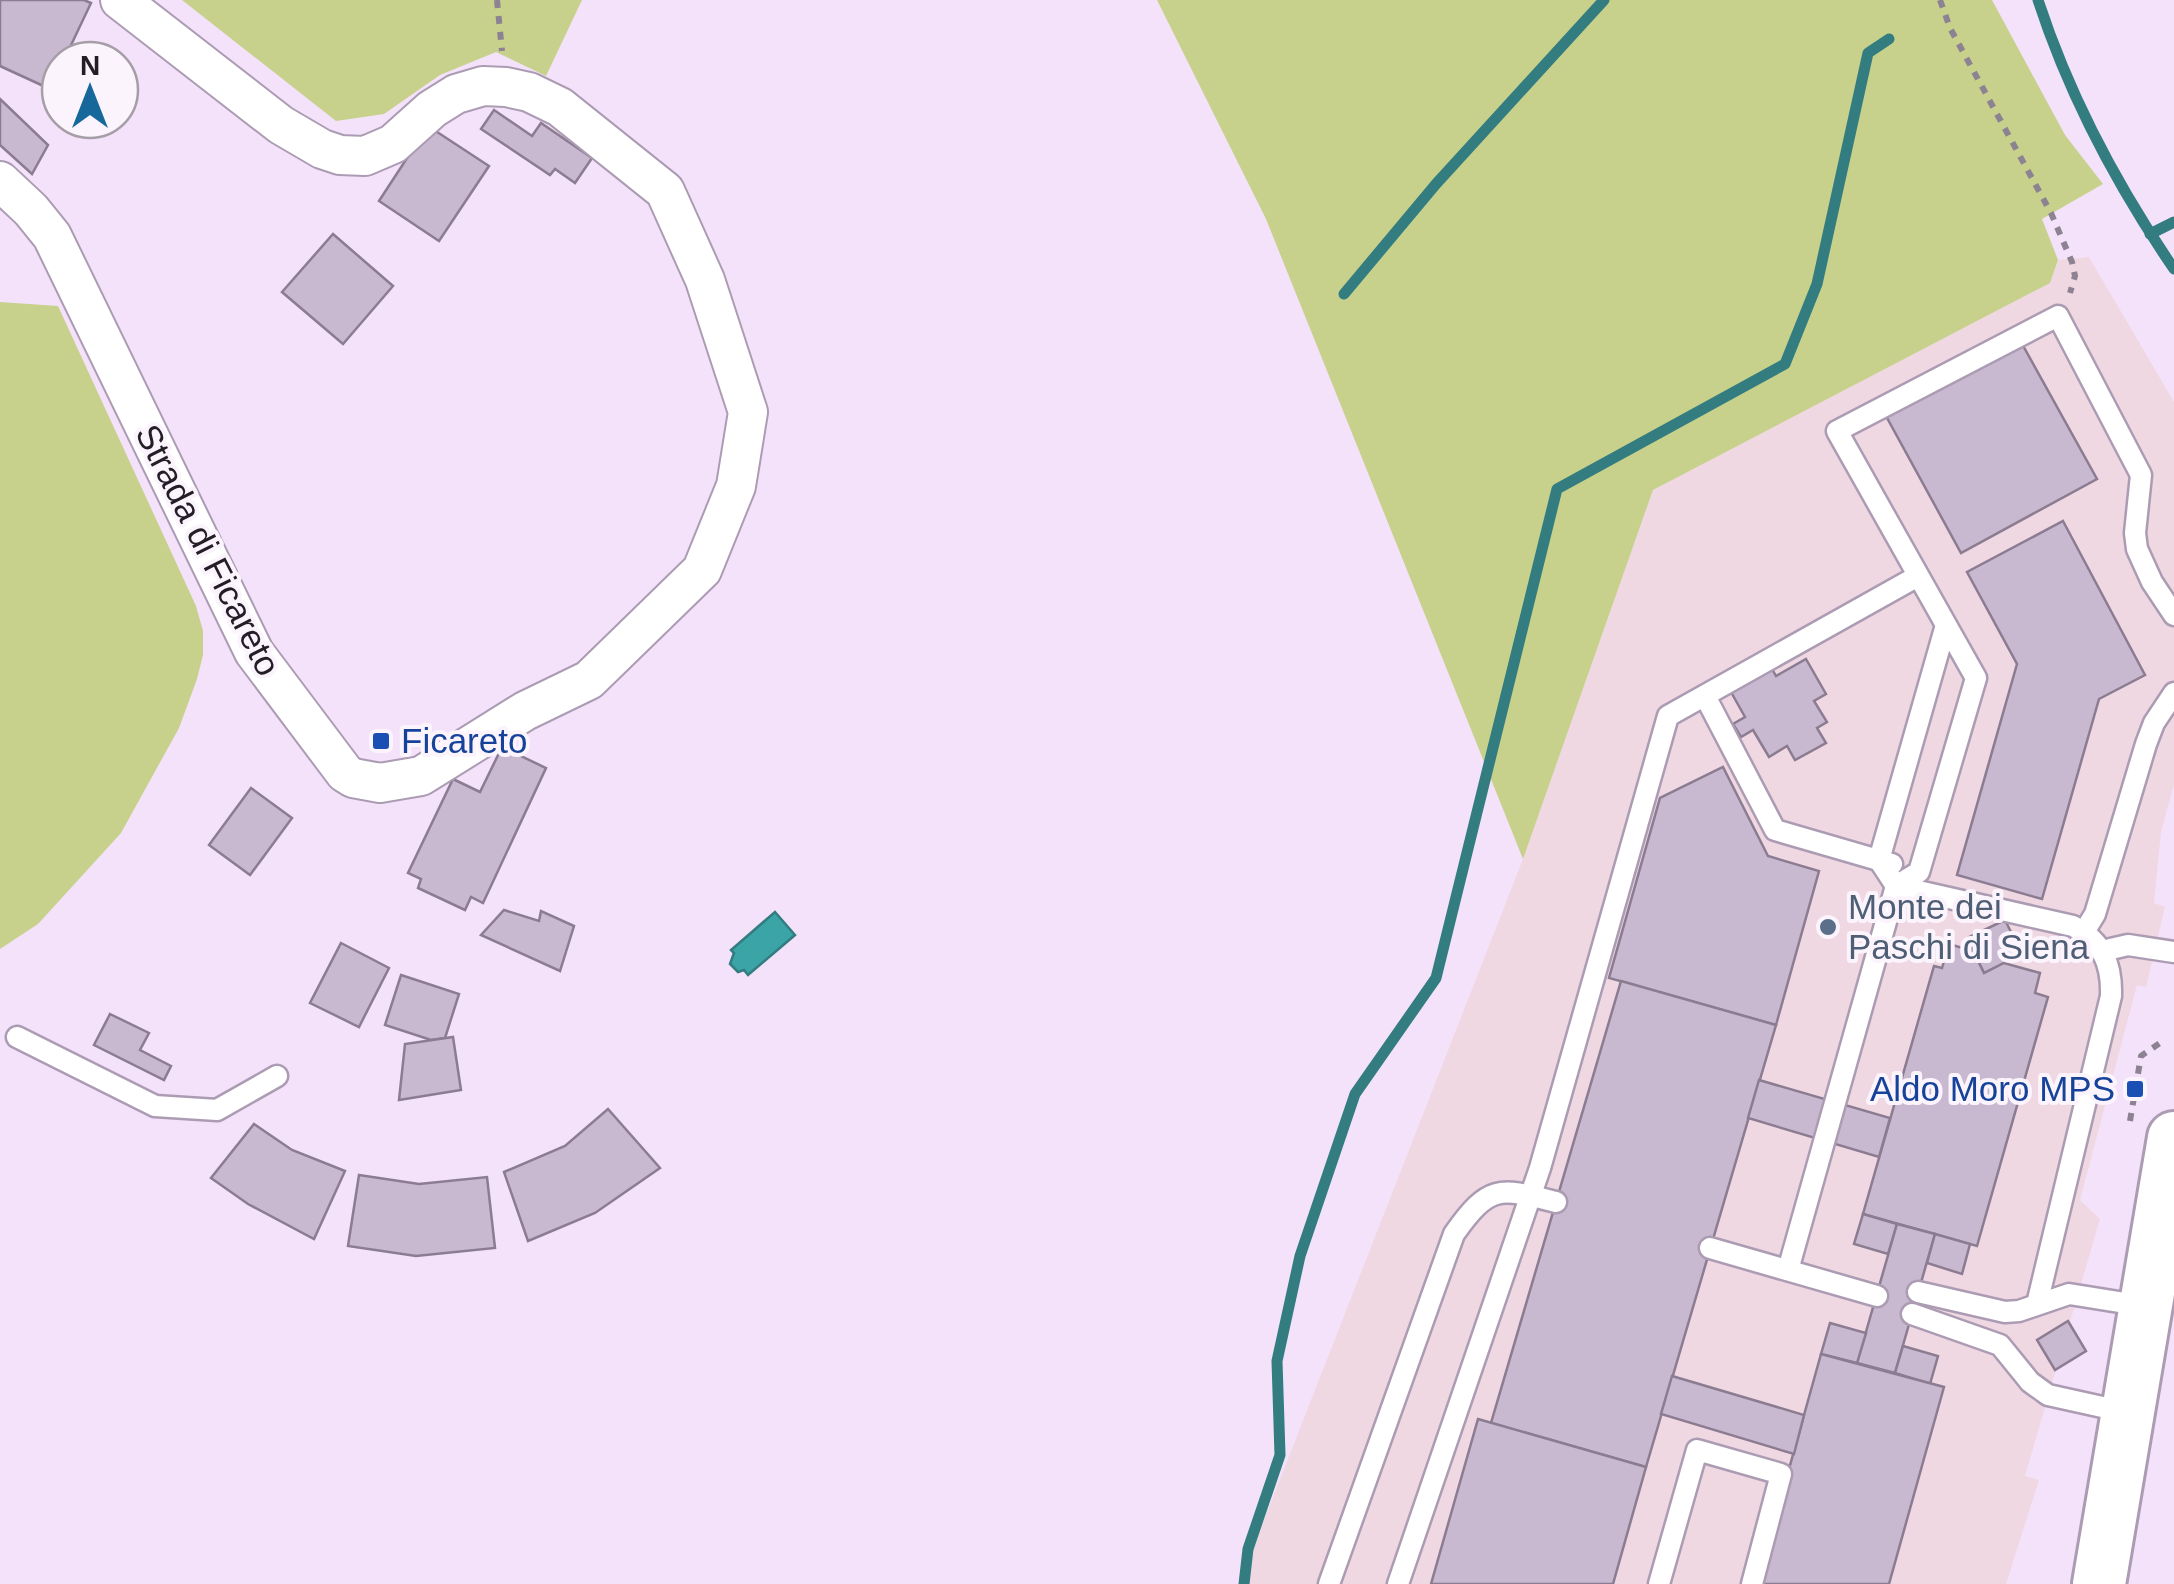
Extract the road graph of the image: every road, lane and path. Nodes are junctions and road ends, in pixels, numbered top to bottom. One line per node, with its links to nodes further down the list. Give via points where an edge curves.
1 (120, 0): 4 (street, Strada di Ficareto, via 281,125 340,155 365,156 393,144 456,94)
2 (497, 0): 4 (path)
3 (1940, 0): 6 (path, via 2072,262 2072,289)
4 (506, 87): 5 (street, Strada di Ficareto, via 560,107 664,191 704,280 748,412 736,486 702,570 590,680 402,781 380,783 345,773 271,677 52,236)
5 (0, 182)
6 (2058, 316): 7 (lane, via 1837,431); 8 (lane, via 2142,476 2137,549)
7 (1918, 576): 9 (lane); 11 (lane)
8 (2174, 615)
9 (1946, 625): 12 (lane); 13 (lane, via 1976,678)
10 (2174, 693): 15 (lane, via 2146,744)
11 (1705, 696): 12 (lane, via 1775,830); 22 (lane, via 1668,716)
12 (1879, 860): 13 (lane); 14 (lane)
13 (1919, 872): 14 (lane)
14 (1896, 886): 15 (lane); 25 (lane)
15 (2084, 932): 16 (lane)
16 (2102, 950): 17 (lane); 28 (lane, via 2111,996)
17 (2174, 952)
18 (17, 1037): 20 (lane, via 155,1106 217,1110)
19 (2160, 1044): 21 (path, via 2140,1056 2130,1123)
20 (276, 1076)
21 (2154, 1137): 29 (street)
22 (1532, 1196): 23 (lane); 32 (lane, via 1492,1194 1454,1234); 33 (lane)
23 (1556, 1202)
24 (1710, 1248): 25 (lane)
25 (1788, 1270): 27 (lane)
26 (1918, 1292): 28 (lane, via 2004,1312)
27 (1877, 1296)
28 (2037, 1304): 29 (lane, via 2068,1294)
29 (2144, 1306): 31 (street)
30 (1912, 1314): 31 (lane, via 2000,1345 2048,1395)
31 (2129, 1413): 36 (street)
32 (1329, 1584)
33 (1398, 1584)
34 (1659, 1584): 35 (lane, via 1697,1450 1781,1474)
35 (1752, 1584)
36 (2099, 1584)

